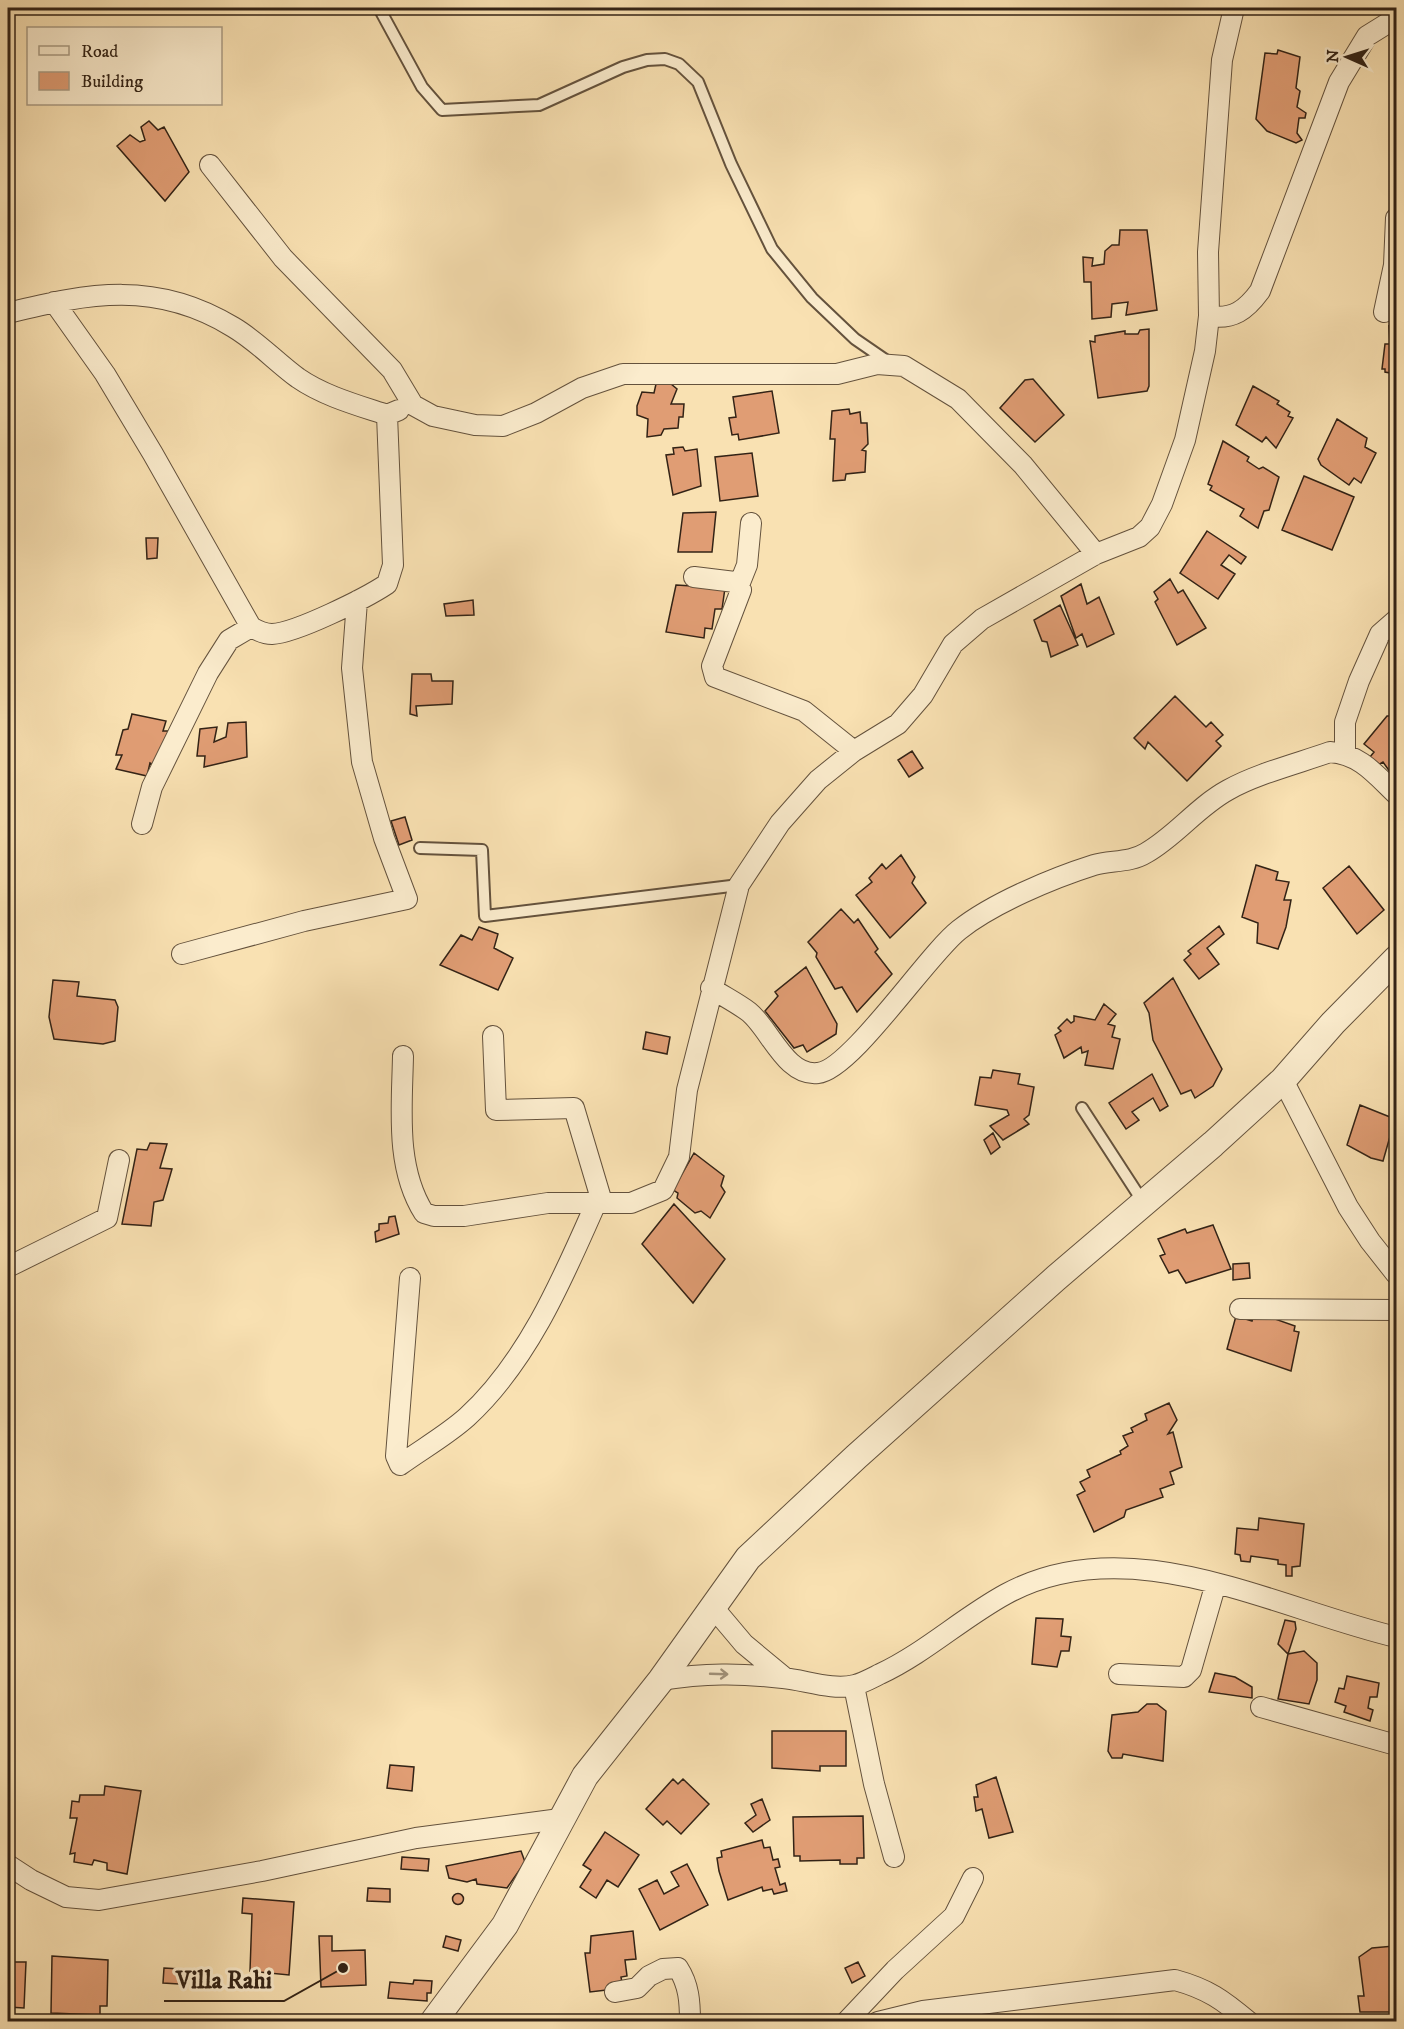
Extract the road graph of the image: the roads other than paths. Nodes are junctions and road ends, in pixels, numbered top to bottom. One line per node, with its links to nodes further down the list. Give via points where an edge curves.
1 (379, 8): 10 (lane, via 422,87 442,110 539,105 647,60 665,59 679,64 698,82 731,164 772,249 812,298 855,339)
2 (1234, 8): 9 (street, via 1222,60 1208,252)
3 (1393, 17): 9 (street, via 1367,36 1339,82 1260,291 1251,304 1232,316)
4 (210, 165): 11 (street, via 283,258 392,370)
5 (1396, 218): 7 (street, via 1394,265)
6 (54, 302): 8 (street); 12 (street, via 101,293 159,299 190,307 233,326 299,379); 19 (street, via 105,374)
7 (1384, 312)
8 (8, 313)
9 (1209, 316): 14 (street, via 1202,376 1176,471 1162,504 1150,527 1139,537)
10 (889, 363): 11 (street, via 837,374 623,374 582,388 503,426 433,416); 14 (street, via 904,366 958,399 1023,465)
11 (413, 405): 12 (street)
12 (387, 415): 17 (street, via 393,565 387,584)
13 (752, 523): 16 (street, via 747,565)
14 (1096, 554): 20 (street, via 982,619 953,644 923,695 897,724)
15 (694, 577): 16 (street)
16 (739, 585): 20 (street, via 741,590 712,666 715,677 804,711)
17 (357, 601): 19 (street, via 274,634); 26 (street, via 352,668 362,762 407,899 304,921)
18 (1396, 620): 21 (street, via 1380,634 1359,681 1345,722)
19 (251, 627): 23 (street, via 229,640 208,673 152,787)
20 (854, 751): 25 (street, via 818,780 780,823)
21 (1345, 753): 22 (street, via 1360,760); 28 (street, via 1330,752 1229,789 1145,854 1095,865 999,904 959,929 909,989 843,1058 824,1072 814,1074 793,1065 750,1013)
22 (1396, 795)
23 (142, 824)
24 (420, 848): 25 (lane, via 482,850 485,916)
25 (739, 885): 28 (street)
26 (182, 954)
27 (1395, 963): 31 (street, via 1333,1023)
28 (711, 988): 34 (street, via 687,1090 679,1157 663,1190 631,1203)
29 (493, 1036): 34 (street, via 496,1110 574,1108)
30 (403, 1056): 34 (street, via 402,1148 417,1203 424,1213 464,1216 548,1203)
31 (1283, 1080): 35 (street); 37 (street, via 1348,1207)
32 (1082, 1108): 35 (lane)
33 (119, 1160): 36 (street, via 107,1218)
34 (599, 1202): 38 (street, via 568,1267 510,1370 466,1417 400,1465 396,1456)
35 (1143, 1202): 42 (street, via 855,1457 748,1558)
36 (8, 1267)
37 (1396, 1274)
38 (410, 1278)
39 (1240, 1309): 40 (street)
40 (1396, 1310)
41 (1216, 1583): 43 (street); 44 (street, via 1191,1670 1184,1677); 47 (street, via 1176,1573 1125,1568 1056,1575 1007,1594 905,1662)
42 (712, 1606): 45 (street, via 744,1644); 46 (street)
43 (1396, 1637)
44 (1119, 1674)
45 (785, 1678): 46 (street, one-way to 45, via 704,1673); 47 (street)
46 (661, 1680): 50 (street, via 585,1776)
47 (854, 1686): 51 (street)
48 (1261, 1707): 49 (street)
49 (1396, 1745)
50 (560, 1819): 52 (street, via 416,1838 99,1900 66,1897); 55 (street, via 505,1925)
51 (894, 1857)
52 (8, 1865)
53 (973, 1878): 57 (street, via 954,1916)
54 (615, 1992): 56 (street, via 637,1988 663,1969 678,1968 688,1990)
55 (433, 2022)
56 (690, 2022)
57 (846, 2022)
58 (878, 2022): 59 (street, via 923,2011 1175,1980 1204,1988)
59 (1249, 2022)

